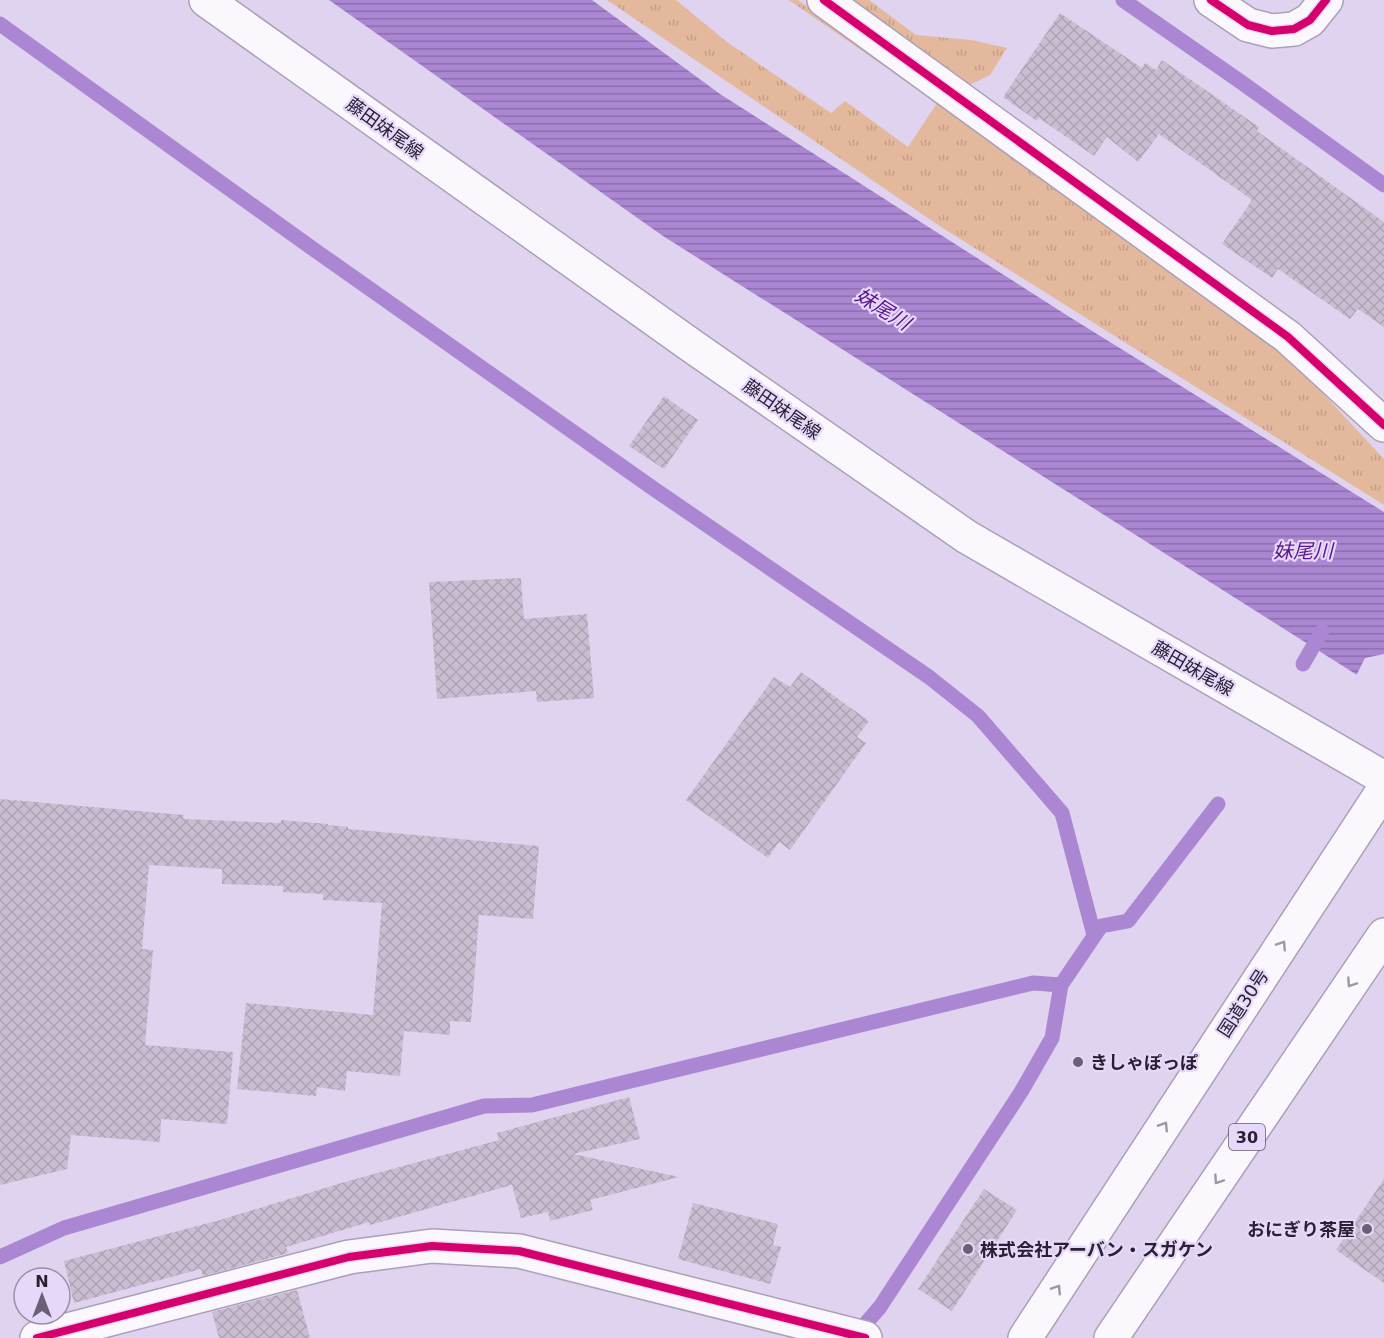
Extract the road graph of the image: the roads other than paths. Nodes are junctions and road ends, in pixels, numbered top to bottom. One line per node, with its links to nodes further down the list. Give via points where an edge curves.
1 (206, 0): 6 (main road, 藤田妹尾線, via 967,537)
2 (824, 0): 5 (main road, via 1288,337)
3 (1210, 0): 4 (main road, via 1248,26 1272,31 1294,29 1310,20)
4 (1326, 0)
5 (1384, 425)
6 (1384, 778)
7 (1384, 789): 11 (main road, 国道30号, one-way to 7)
8 (1384, 935): 12 (main road, 30, one-way to 12)
9 (37, 1338): 10 (main road, via 349,1257 432,1246 519,1251)
10 (865, 1338)
11 (1025, 1338)
12 (1111, 1338)

